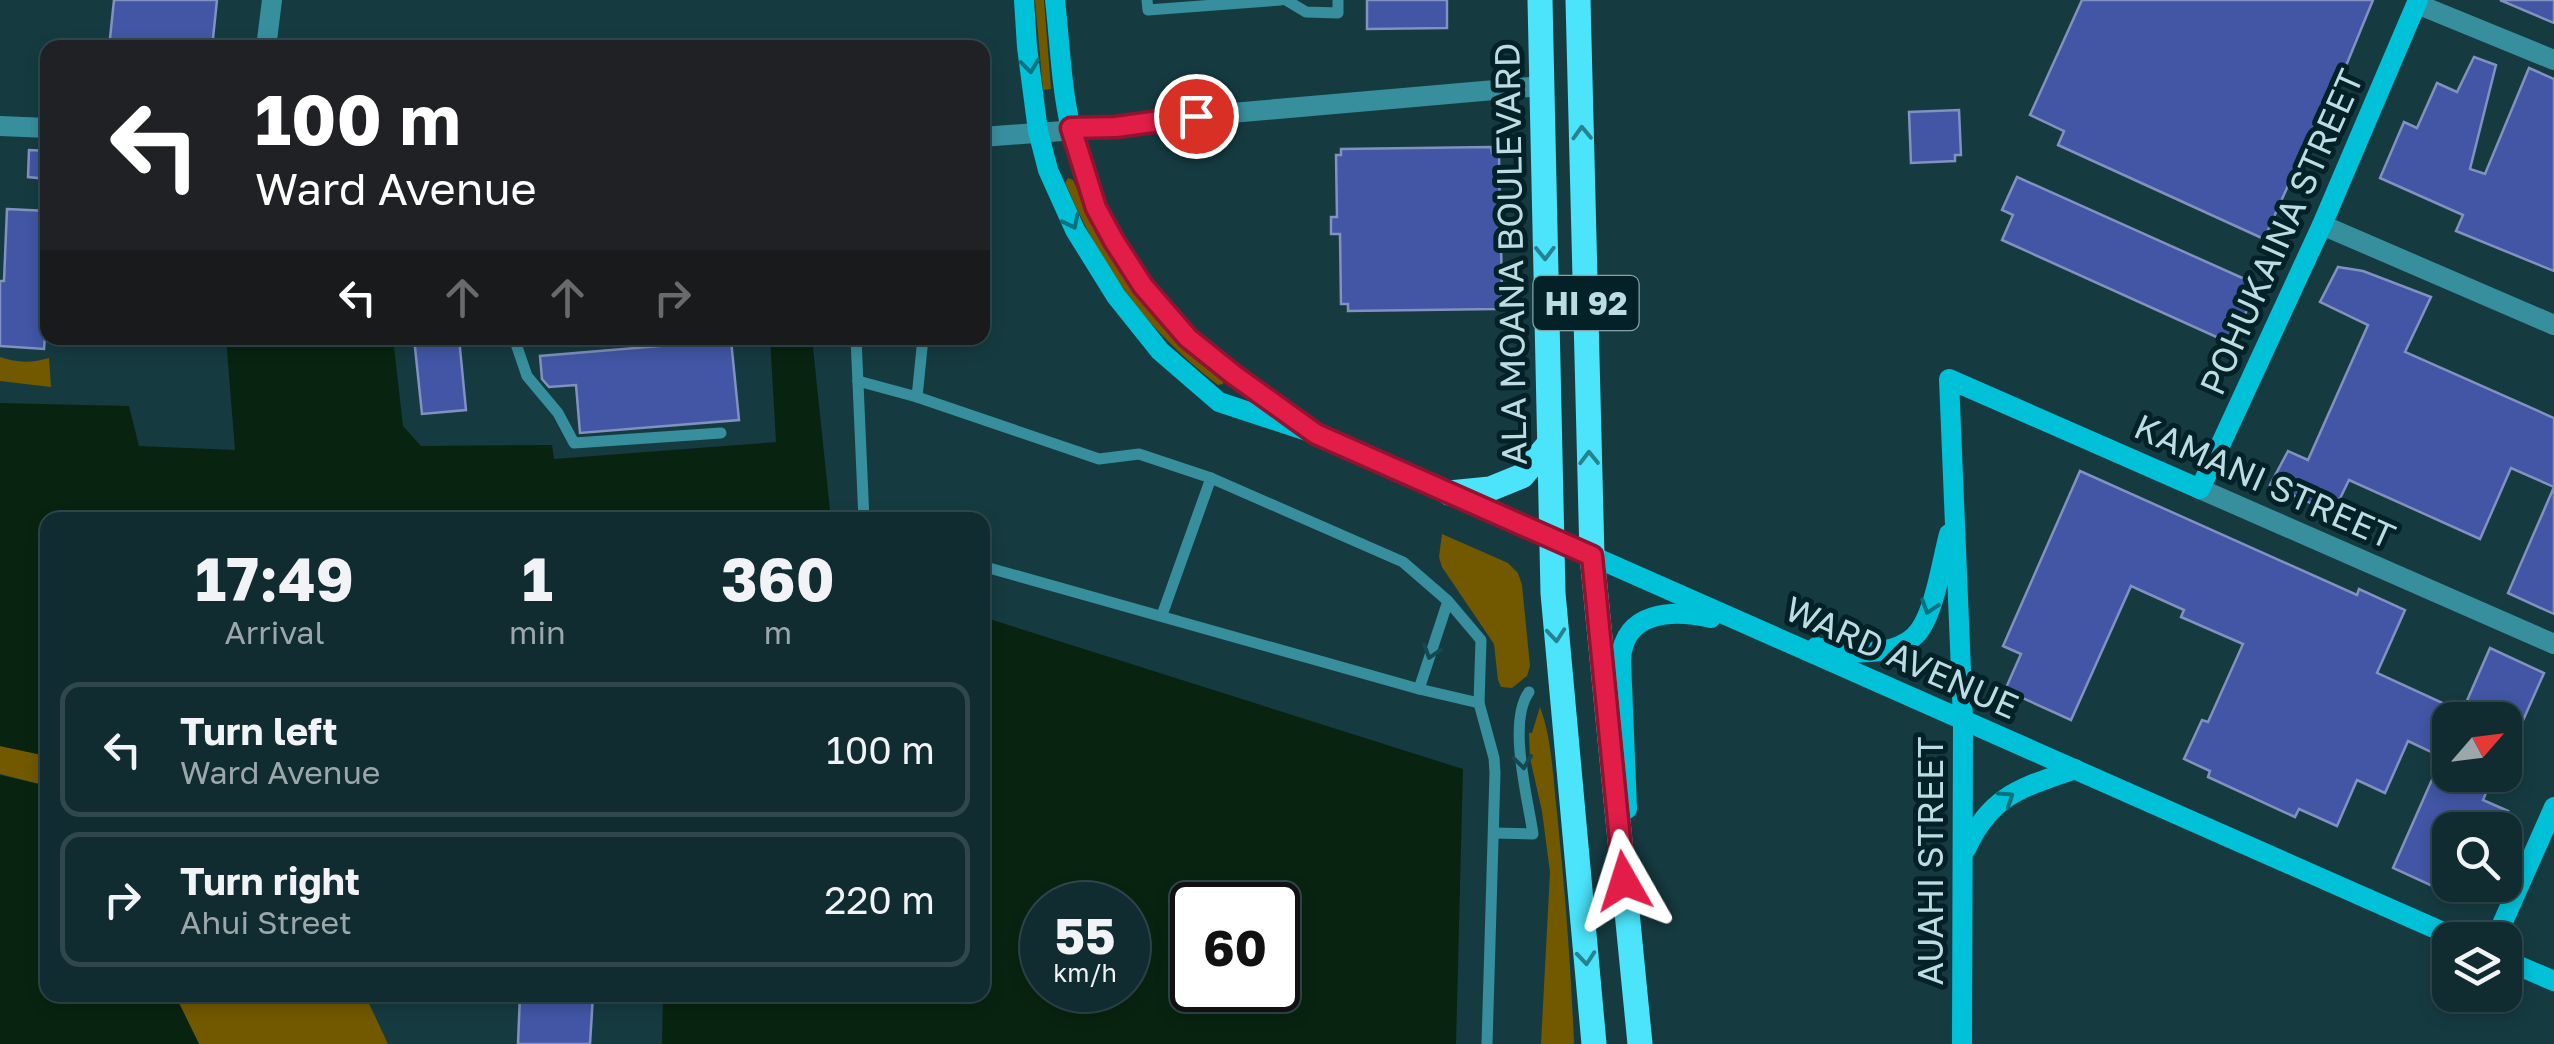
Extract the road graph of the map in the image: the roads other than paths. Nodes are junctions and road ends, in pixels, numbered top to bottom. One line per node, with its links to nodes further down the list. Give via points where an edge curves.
1 (272, 0): 10 (street)
2 (1024, 0): 16 (street, WARD AVENUE, one-way to 16)
3 (1055, 0): 15 (street, WARD AVENUE)
4 (1147, 0): 5 (lane, via 1148,10)
5 (1283, 0): 6 (lane, via 1306,12 1338,13)
6 (1338, 0)
7 (1540, 0): 12 (main road, ALA MOANA BOULEVARD / HI 92)
8 (1578, 0): 35 (main road, ALA MOANA BOULEVARD / HI 92, one-way to 8)
9 (2418, 2): 11 (street); 18 (street, POHUKAINA STREET)
10 (267, 40)
11 (2554, 60)
12 (1541, 86): 15 (street); 28 (main road, ALA MOANA BOULEVARD / HI 92, one-way to 28)
13 (0, 126): 14 (street)
14 (40, 128)
15 (1071, 128): 16 (street); 27 (street, WARD AVENUE, via 1096,208 1143,286 1188,338)
16 (1038, 132): 17 (street); 27 (street, WARD AVENUE, one-way to 27, via 1075,230 1160,351 1219,402)
17 (990, 136)
18 (2322, 225): 19 (street); 30 (street, POHUKAINA STREET)
19 (2554, 325)
20 (516, 345): 26 (lane, via 527,376 574,443)
21 (856, 345): 24 (lane)
22 (922, 345): 25 (lane)
23 (1949, 379): 30 (street, KAMANI STREET); 33 (street, AUAHI STREET)
24 (858, 381): 25 (lane); 32 (lane)
25 (917, 397): 29 (lane, via 1099,459 1140,454)
26 (721, 432)
27 (1316, 434): 31 (street, WARD AVENUE)
28 (1549, 444): 31 (main road, via 1522,476 1490,490); 34 (main road, ALA MOANA BOULEVARD / HI 92)
29 (1211, 478): 37 (lane, via 1403,562); 38 (lane)
30 (2200, 488): 40 (street, KAMANI STREET)
31 (1449, 493): 34 (street, WARD AVENUE)
32 (864, 512)
33 (1955, 513): 39 (street, one-way to 39, via 1926,620 1906,642 1848,652); 44 (street, AUAHI STREET)
34 (1550, 538): 35 (street, WARD AVENUE); 55 (main road, ALA MOANA BOULEVARD / HI 92, one-way to 55)
35 (1592, 556): 39 (street, WARD AVENUE); 49 (main road, ALA MOANA BOULEVARD / HI 92)
36 (990, 568): 38 (lane)
37 (1448, 601): 41 (lane, one-way to 41); 43 (lane, via 1481,640)
38 (1162, 615): 41 (lane)
39 (1768, 634): 44 (street, WARD AVENUE); 49 (street, via 1677,614 1644,621 1623,641)
40 (2554, 644)
41 (1419, 689): 43 (lane)
42 (1529, 692): 47 (lane, one-way to 47, via 1520,722 1534,834)
43 (1479, 703): 47 (lane, via 1495,766)
44 (1963, 720): 45 (street, WARD AVENUE); 48 (street, AUAHI STREET)
45 (2075, 769): 48 (street, one-way to 45, via 1990,810 2011,794); 51 (street, WARD AVENUE)
46 (2554, 807): 50 (street)
47 (1494, 833): 54 (lane)
48 (1964, 855): 57 (street, AUAHI STREET)
49 (1628, 920): 56 (main road, ALA MOANA BOULEVARD / HI 92)
50 (2503, 922)
51 (2432, 927)
52 (2522, 967): 53 (street)
53 (2554, 981)
54 (1487, 1044)
55 (1594, 1044)
56 (1640, 1044)
57 (1962, 1044)

